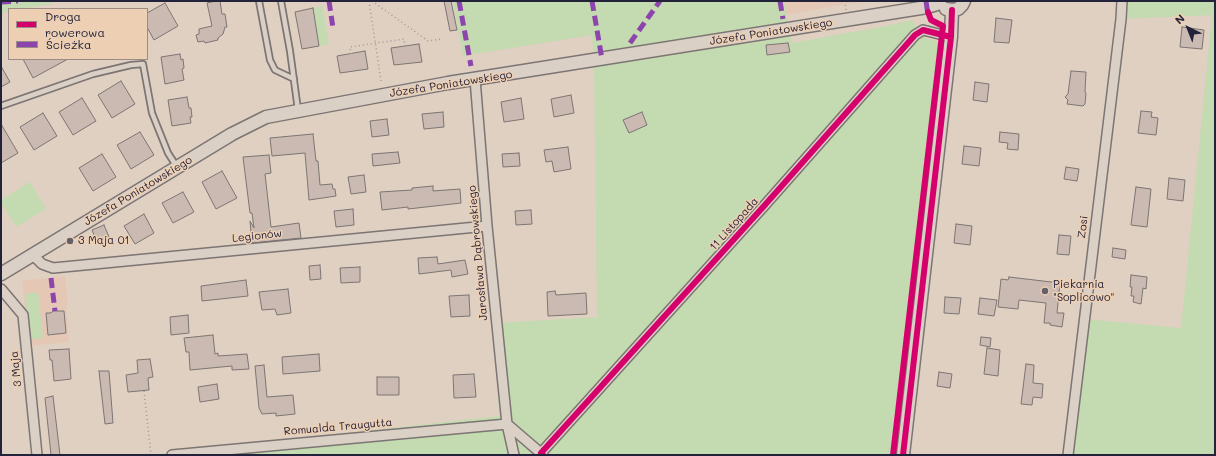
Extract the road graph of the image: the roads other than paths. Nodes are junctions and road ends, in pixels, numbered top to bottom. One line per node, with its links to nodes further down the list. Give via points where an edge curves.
1 (259, 1): 8 (lane, via 270,60 275,70)
2 (281, 1): 8 (lane)
3 (964, 1): 6 (street, via 959,8)
4 (1122, 1): 23 (street, Zosi)
5 (940, 2): 6 (street, via 944,8); 9 (street, Józefa Poniatowskiego, via 927,7)
6 (952, 10): 7 (street)
7 (951, 37): 21 (street, 11 Listopada, via 923,30 915,35); 22 (street)
8 (294, 79): 11 (lane)
9 (475, 79): 11 (street, Józefa Poniatowskiego); 13 (street, Jarosława Dąbrowskiego)
10 (1, 106): 12 (lane, via 93,74 143,64 152,113 168,153)
11 (298, 110): 12 (street, Józefa Poniatowskiego, via 266,117)
12 (177, 167): 14 (street, Józefa Poniatowskiego)
13 (487, 226): 14 (street, Legionów, via 53,268 42,264); 17 (street, Jarosława Dąbrowskiego)
14 (33, 255): 15 (street, Józefa Poniatowskiego)
15 (1, 274)
16 (1, 288): 18 (street, 3 Maja, via 23,315)
17 (507, 424): 19 (street, Romualda Traugutta); 20 (street, Jarosława Dąbrowskiego); 21 (street)
18 (37, 455)
19 (172, 455)
20 (514, 455)
21 (540, 455)
22 (903, 455)
23 (1068, 455)

